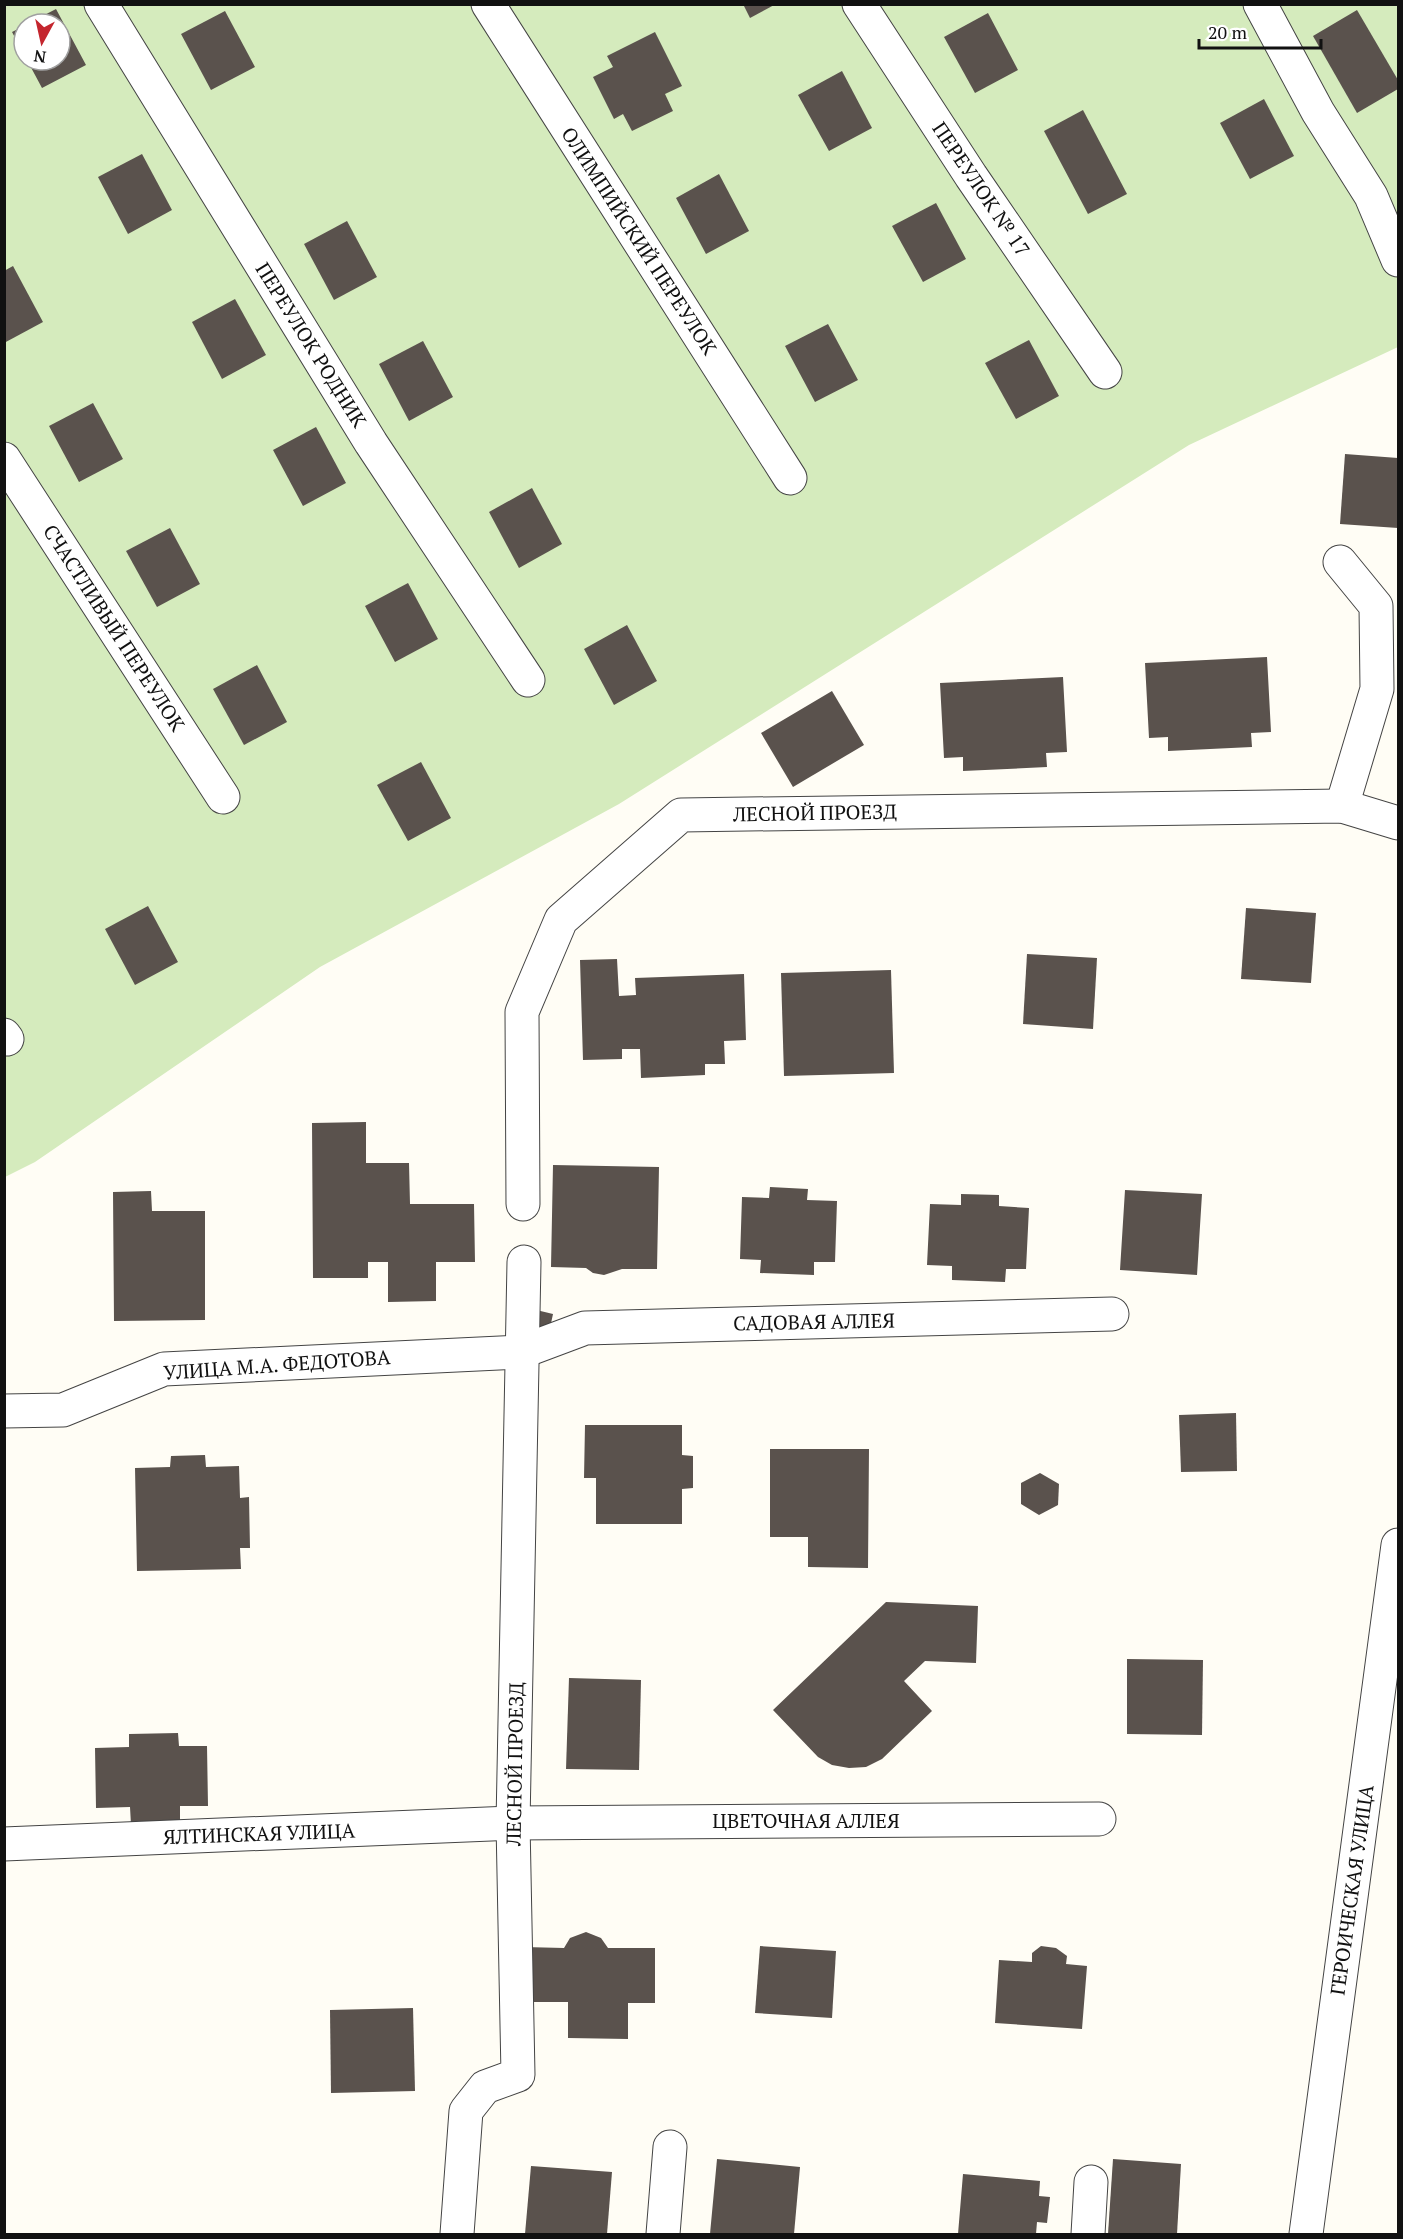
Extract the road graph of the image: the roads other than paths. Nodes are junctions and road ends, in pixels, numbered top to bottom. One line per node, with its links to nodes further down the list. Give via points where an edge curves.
1 (101, 4): 10 (street, ПЕРЕУЛОК РОДНИК, via 371,443)
2 (488, 4): 8 (street, ОЛИМПИЙСКИЙ ПЕРЕУЛОК)
3 (859, 4): 6 (street, ПЕРЕУЛОК № 17)
4 (1260, 4): 5 (street, via 1318,112 1371,196)
5 (1398, 260)
6 (1105, 372)
7 (4, 459): 11 (street, СЧАСТЛИВЫЙ ПЕРЕУЛОК)
8 (790, 478)
9 (1340, 562): 12 (street, via 1376,606 1377,689)
10 (528, 680)
11 (223, 797)
12 (1342, 806): 13 (street, ЛЕСНОЙ ПРОЕЗД); 14 (street, ЛЕСНОЙ ПРОЕЗД, via 681,814 561,920 522,1011)
13 (1398, 823)
14 (524, 1204)
15 (524, 1262): 17 (street, ЛЕСНОЙ ПРОЕЗД)
16 (1112, 1314): 17 (street, САДОВАЯ АЛЛЕЯ, via 585,1328)
17 (521, 1352): 18 (street, УЛИЦА М.А. ФЕДОТОВА, via 164,1369 63,1410); 21 (street, ЛЕСНОЙ ПРОЕЗД)
18 (4, 1411)
19 (1398, 1545): 28 (street, ГЕРОИЧЕСКАЯ УЛИЦА)
20 (1099, 1819): 21 (street, ЦВЕТОЧНАЯ АЛЛЕЯ)
21 (513, 1823): 22 (street, ЯЛТИНСКАЯ УЛИЦА); 25 (street, ЛЕСНОЙ ПРОЕЗД, via 519,2075 485,2087 466,2111)
22 (4, 1844)
23 (670, 2147): 26 (street)
24 (1091, 2182): 27 (street)
25 (457, 2235)
26 (663, 2235)
27 (1088, 2235)
28 (1306, 2235)

